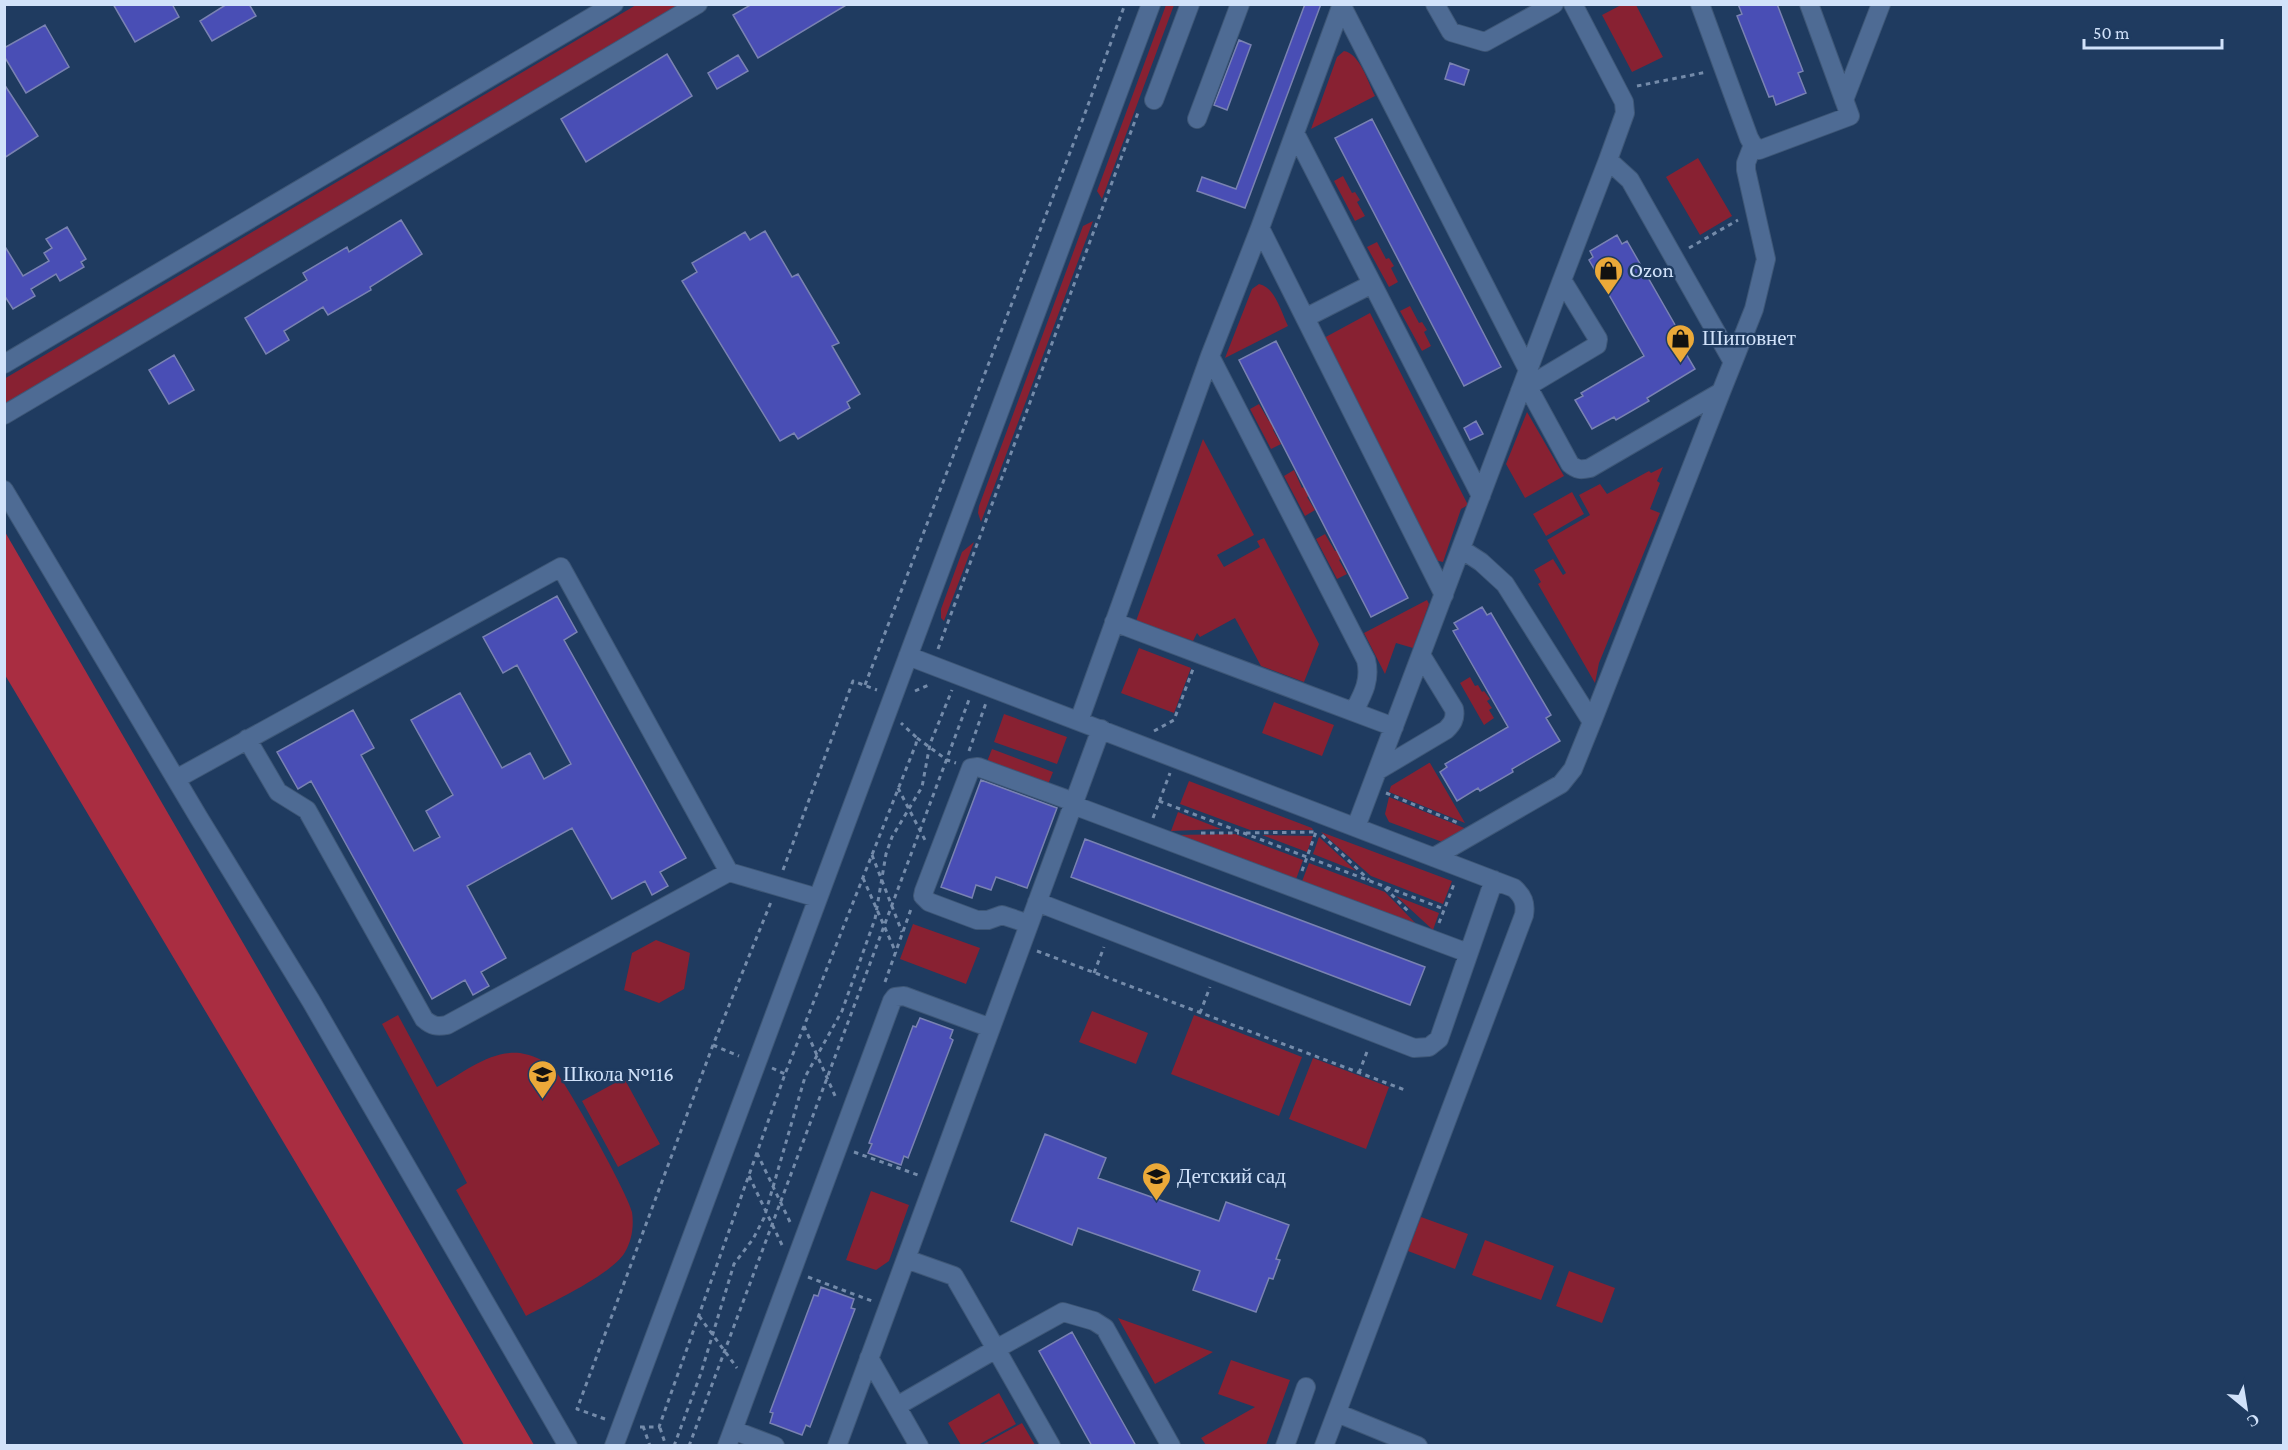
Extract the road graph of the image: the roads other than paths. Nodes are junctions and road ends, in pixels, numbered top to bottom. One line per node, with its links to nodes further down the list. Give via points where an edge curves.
1 (614, 4): 25 (street)
2 (698, 4): 28 (street)
3 (1151, 4): 35 (street)
4 (1190, 4): 14 (street)
5 (1239, 4): 15 (street)
6 (1435, 4): 7 (street, via 1451,32 1485,42)
7 (1554, 4)
8 (1573, 4): 18 (street, via 1624,102 1625,113)
9 (1700, 4): 17 (street)
10 (1809, 4): 13 (street)
11 (1881, 4): 13 (street)
12 (1342, 5): 16 (street); 26 (street)
13 (1844, 100): 17 (street, via 1850,116 1766,149 1759,150)
14 (1147, 103)
15 (1197, 119)
16 (1295, 133): 19 (street); 21 (street)
17 (1753, 145): 24 (street, via 1746,170 1766,259 1754,309)
18 (1608, 160): 20 (street); 24 (street, via 1630,180)
19 (1260, 228): 22 (street); 23 (street)
20 (1562, 280): 26 (street); 26 (street, via 1598,339 1597,345)
21 (1372, 284): 22 (street); 30 (street)
22 (1305, 318): 32 (street)
23 (1209, 356): 33 (street); 36 (street, via 1366,660 1368,682)
24 (1732, 362): 27 (street)
25 (4, 363)
26 (1525, 383): 27 (street, via 1570,464 1583,470); 30 (street)
27 (1721, 392): 38 (street)
28 (4, 415)
29 (4, 490): 43 (street)
30 (1481, 496): 31 (street)
31 (1461, 549): 32 (street); 38 (street, via 1505,584)
32 (1444, 595): 34 (street)
33 (1114, 622): 36 (street); 37 (street)
34 (1421, 655): 39 (street); 42 (street, via 1454,709 1452,724)
35 (908, 656): 37 (street); 49 (street)
36 (1354, 711): 39 (street)
37 (1079, 721): 40 (street)
38 (1592, 722): 46 (street, via 1573,769 1561,784)
39 (1394, 727): 42 (street)
40 (1101, 729): 44 (street); 45 (street)
41 (247, 739): 43 (street); 47 (street, via 278,792 307,810 424,1019 431,1025 447,1025); 47 (street, via 561,567)
42 (1377, 771): 45 (street)
43 (176, 778): 62 (street)
44 (1073, 804): 50 (street); 51 (street, via 975,766 969,772 924,891 929,902 977,920 1002,915); 52 (street)
45 (1356, 827): 46 (street)
46 (1434, 857): 48 (street)
47 (729, 872): 49 (street)
48 (1494, 880): 52 (street); 59 (street, via 1521,894 1524,915)
49 (818, 898): 60 (street)
50 (1037, 902): 51 (street); 52 (street, via 1414,1048 1429,1047 1439,1039)
51 (1029, 924): 53 (street)
52 (1468, 953)
53 (991, 1028): 54 (street); 61 (street, via 904,996 895,997 789,1263)
54 (906, 1259): 55 (street, via 954,1276); 56 (street)
55 (996, 1349): 58 (street); 68 (street); 69 (street, via 1063,1312 1101,1324)
56 (869, 1358): 58 (street); 66 (street)
57 (1306, 1387): 70 (street)
58 (897, 1406): 67 (street)
59 (1337, 1413): 71 (street); 72 (street)
60 (622, 1425): 63 (street); 64 (street)
61 (730, 1438): 65 (street)
62 (569, 1443)
63 (604, 1446)
64 (614, 1446)
65 (775, 1446)
66 (837, 1446)
67 (919, 1446)
68 (1051, 1446)
69 (1171, 1446)
70 (1285, 1446)
71 (1324, 1446)
72 (1418, 1446)

